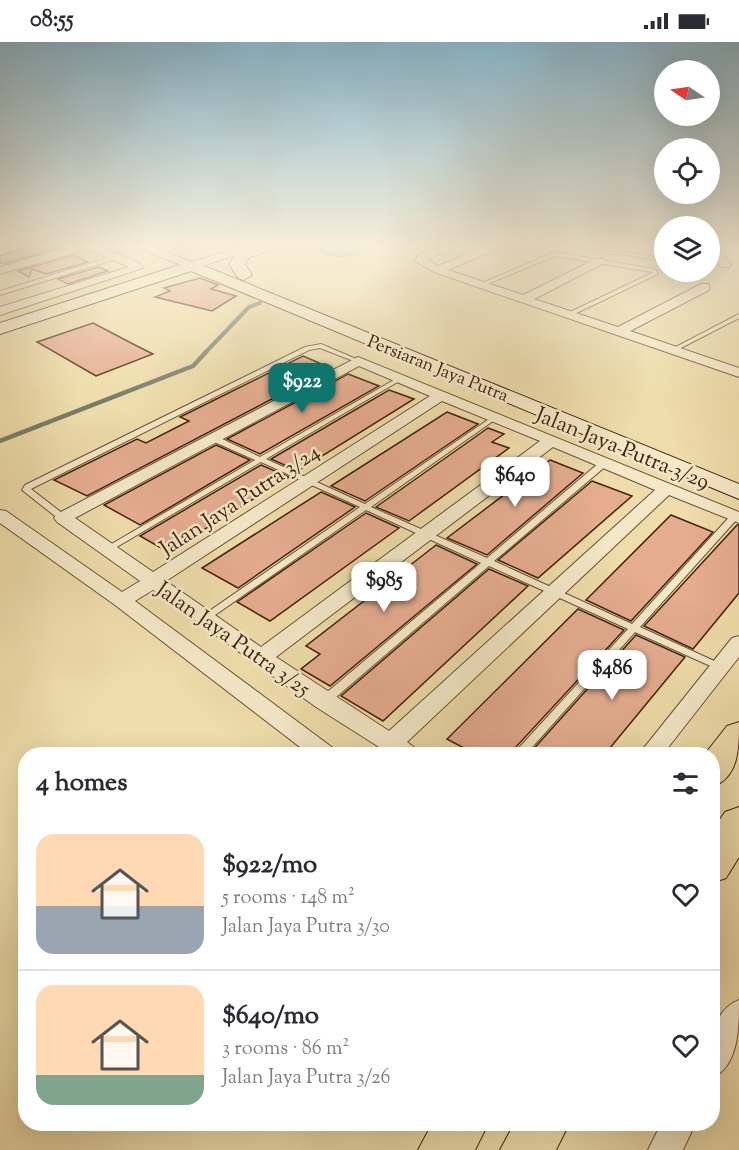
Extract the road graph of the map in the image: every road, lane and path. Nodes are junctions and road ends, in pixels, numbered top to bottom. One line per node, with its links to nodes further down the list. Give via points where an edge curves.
1 (49, 296): 11 (street)
2 (94, 296): 14 (street)
3 (106, 296): 16 (street)
4 (280, 296): 30 (street, Persiaran Jaya Putra)
5 (320, 296): 27 (street, Persiaran Jaya Putra)
6 (514, 296): 10 (street)
7 (531, 296): 10 (street)
8 (608, 296): 12 (lane)
9 (689, 296): 15 (street)
10 (524, 299): 12 (street)
11 (0, 311)
12 (568, 315): 15 (street)
13 (739, 316): 17 (lane)
14 (0, 328)
15 (620, 332): 17 (street)
16 (0, 337)
17 (674, 350): 19 (street)
18 (358, 362): 20 (street, Jalan Jaya Putra 3/29); 23 (street); 34 (lane, via 321,346 307,348 28,487 26,490)
19 (735, 368)
20 (399, 379): 21 (street, Jalan Jaya Putra 3/29); 25 (lane)
21 (440, 396): 22 (street, Jalan Jaya Putra 3/29); 28 (street, Jalan Jaya Putra 3/24)
22 (494, 418): 24 (street, Jalan Jaya Putra 3/29); 31 (lane)
23 (213, 438): 25 (lane); 34 (street)
24 (549, 442): 26 (street, Jalan Jaya Putra 3/29); 35 (street)
25 (261, 460): 28 (lane); 36 (lane)
26 (603, 464): 29 (street, Jalan Jaya Putra 3/29); 37 (lane)
27 (739, 476)
28 (309, 480): 31 (lane); 38 (street, Jalan Jaya Putra 3/24)
29 (666, 489): 33 (street, Jalan Jaya Putra 3/29); 39 (street)
30 (739, 492)
31 (366, 506): 35 (lane); 41 (lane)
32 (0, 515): 40 (street, Jalan Jaya Putra 3/25)
33 (737, 517): 42 (lane)
34 (63, 518): 36 (street, Jalan Jaya Putra 3/25)
35 (426, 533): 37 (lane); 44 (street)
36 (107, 549): 38 (street, Jalan Jaya Putra 3/25)
37 (489, 562): 39 (lane); 46 (lane)
38 (153, 581): 40 (street, Jalan Jaya Putra 3/24); 41 (street, Jalan Jaya Putra 3/25)
39 (556, 592): 42 (lane); 50 (street)
40 (122, 601): 48 (street, Jalan Jaya Putra 3/25)
41 (205, 618): 44 (street, Jalan Jaya Putra 3/25)
42 (634, 628): 45 (lane); 51 (lane)
43 (739, 643): 45 (street)
44 (261, 657): 46 (street, Jalan Jaya Putra 3/25)
45 (720, 667): 52 (street)
46 (324, 701): 49 (street, Jalan Jaya Putra 3/25)
47 (739, 735): 53 (main road)
48 (316, 747)
49 (396, 747)
50 (401, 747)
51 (526, 747)
52 (656, 747)
53 (720, 762)
54 (739, 823): 55 (main road)
55 (720, 853)
56 (739, 1014): 57 (street)
57 (720, 1048)
58 (458, 1131): 61 (main road)
59 (539, 1131): 62 (main road)
60 (675, 1131): 63 (street)
61 (444, 1150)
62 (526, 1150)
63 (665, 1150)

